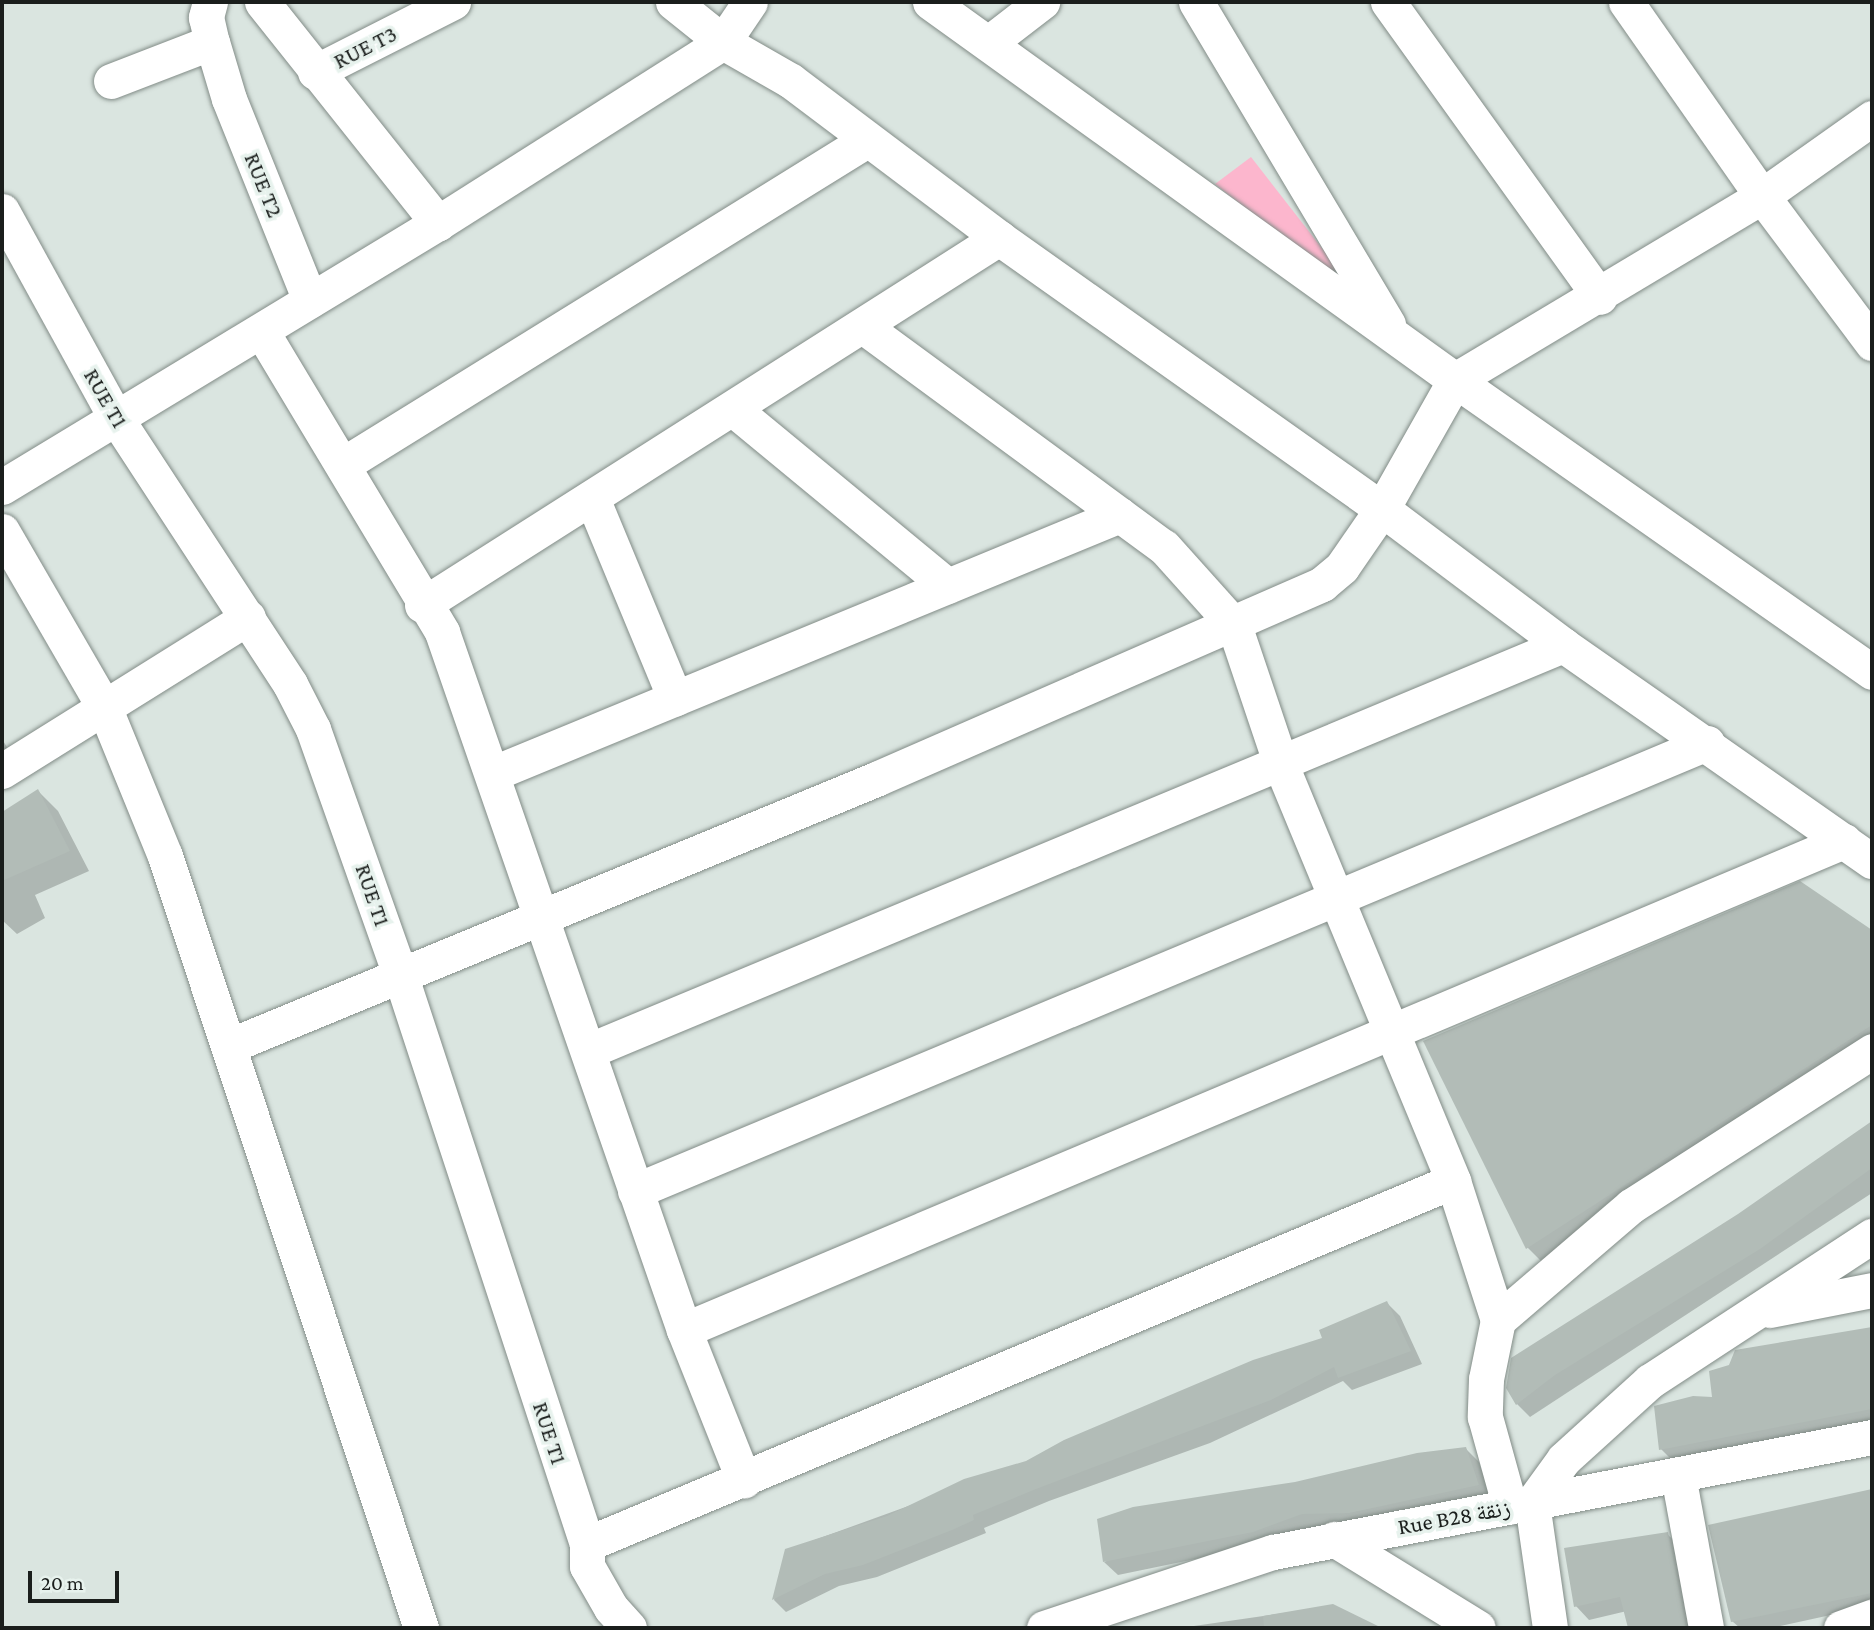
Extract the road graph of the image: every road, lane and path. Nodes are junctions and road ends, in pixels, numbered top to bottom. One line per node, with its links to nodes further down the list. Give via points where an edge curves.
1 (210, 2): 13 (street, RUE T2, via 206,17)
2 (262, 2): 14 (street)
3 (453, 2): 14 (street, RUE T3)
4 (673, 2): 11 (street)
5 (750, 2): 11 (street)
6 (930, 2): 12 (street)
7 (1196, 2): 26 (street)
8 (1388, 2): 22 (street)
9 (1626, 2): 18 (street)
10 (1024, 7): 12 (street)
11 (723, 41): 17 (street, via 791,82); 20 (street)
12 (990, 43): 26 (street)
13 (217, 55): 15 (street); 23 (street, RUE T2, via 229,99)
14 (315, 72): 20 (street)
15 (111, 81)
16 (1872, 118): 18 (street)
17 (867, 140): 21 (street); 31 (street)
18 (1762, 195): 22 (street); 27 (street)
19 (2, 211): 30 (street, RUE T1)
20 (438, 223): 23 (street)
21 (999, 238): 24 (street); 34 (street)
22 (1600, 297): 28 (street)
23 (310, 300): 25 (street)
24 (864, 327): 29 (street); 35 (street)
25 (262, 332): 30 (street); 31 (street)
26 (1396, 337): 28 (street)
27 (1872, 343)
28 (1455, 380): 34 (street); 42 (street)
29 (733, 409): 33 (street); 37 (street)
30 (116, 418): 32 (street); 39 (street, RUE T1)
31 (344, 464): 38 (street)
32 (2, 487)
33 (592, 498): 38 (street); 43 (street)
34 (1382, 509): 40 (street, via 1342,567 1322,584); 41 (street)
35 (1120, 515): 37 (street); 40 (street, via 1188,569)
36 (2, 531): 44 (street)
37 (948, 586): 43 (street)
38 (422, 605): 48 (street, via 442,632)
39 (248, 617): 44 (street); 53 (street, RUE T1, via 313,729)
40 (1234, 625): 46 (street); 52 (street, via 876,779)
41 (1563, 645): 45 (street); 46 (street)
42 (1872, 672)
43 (675, 698): 48 (street)
44 (105, 709): 47 (street); 55 (street, via 164,856)
45 (1707, 743): 49 (street); 51 (street)
46 (1281, 765): 51 (street); 56 (street)
47 (2, 771)
48 (494, 773): 52 (street)
49 (1844, 841): 50 (street); 54 (street)
50 (1872, 861)
51 (1336, 896): 54 (street); 59 (street)
52 (538, 915): 53 (street); 56 (street)
53 (401, 977): 55 (street); 70 (street, RUE T1)
54 (1394, 1032): 58 (street); 64 (street)
55 (229, 1045): 72 (street)
56 (588, 1051): 59 (street)
57 (1872, 1051): 63 (street, via 1631,1206)
58 (1453, 1181): 63 (street); 67 (street)
59 (635, 1191): 64 (street)
60 (1872, 1236): 62 (street)
61 (1872, 1290): 62 (street)
62 (1753, 1313): 68 (street, via 1609,1414)
63 (1498, 1320): 68 (street, via 1486,1379 1485,1417)
64 (684, 1330): 67 (street)
65 (1872, 1437): 66 (street, Rue B28 زنقة)
66 (1678, 1475): 68 (street, Rue B28 زنقة); 77 (street)
67 (744, 1481): 70 (street)
68 (1521, 1505): 69 (street, Rue B28 زنقة); 76 (street)
69 (1334, 1539): 74 (street, Rue B28 زنقة, via 1273,1552); 75 (street)
70 (587, 1544): 73 (street, RUE T1, via 587,1566 611,1608)
71 (1872, 1617): 78 (street)
72 (421, 1628)
73 (629, 1628)
74 (1044, 1628)
75 (1478, 1628)
76 (1550, 1628)
77 (1706, 1628)
78 (1842, 1628)

